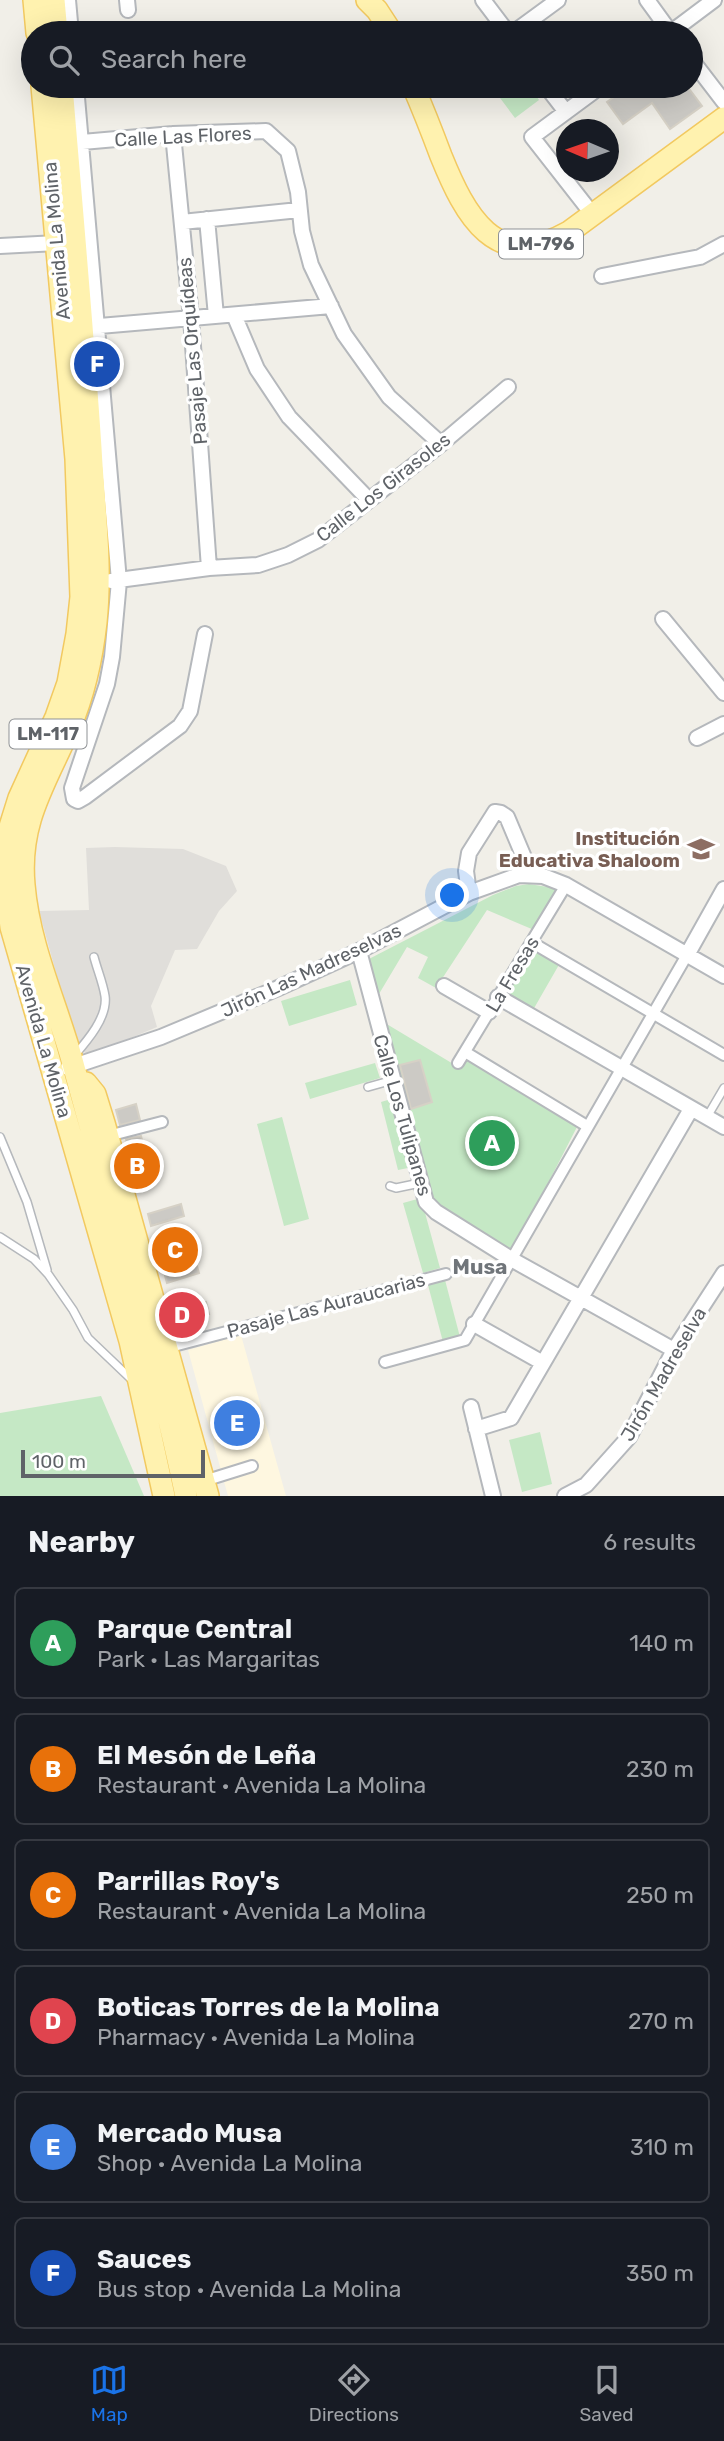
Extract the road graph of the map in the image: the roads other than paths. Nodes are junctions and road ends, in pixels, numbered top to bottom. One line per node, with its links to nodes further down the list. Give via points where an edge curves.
1 (34, 0): 9 (main road)
2 (54, 0): 10 (main road)
3 (68, 0): 11 (street)
4 (367, 0): 12 (main road)
5 (483, 0): 13 (street)
6 (558, 0): 14 (street)
7 (647, 0): 15 (street)
8 (714, 0): 16 (street)
9 (36, 21)
10 (56, 21)
11 (70, 21)
12 (383, 21)
13 (500, 21)
14 (527, 21)
15 (662, 21)
16 (686, 21)
17 (703, 75): 24 (street)
18 (43, 98): 33 (main road, Avenida La Molina / LM-117)
19 (65, 98): 28 (main road, Avenida La Molina / LM-117)
20 (76, 98): 28 (street)
21 (418, 98): 30 (main road, LM-796, via 461,203 485,232 508,243 535,245 560,237)
22 (555, 98): 25 (street)
23 (585, 98): 25 (street)
24 (724, 102)
25 (566, 112): 30 (street, via 532,137)
26 (724, 118): 30 (main road, LM-796)
27 (173, 134): 28 (street, Calle Las Flores); 29 (street, Calle Las Flores, via 266,131 288,151); 32 (street, Pasaje Las Orquídeas)
28 (74, 143): 41 (main road, Avenida La Molina / LM-117)
29 (299, 210): 31 (street); 37 (street, Calle Las Flores, via 311,265)
30 (593, 215)
31 (207, 219): 32 (street); 39 (street)
32 (181, 222): 40 (street, Pasaje Las Orquídeas)
33 (57, 243): 35 (street); 46 (main road, Avenida La Molina / LM-117, via 76,459)
34 (724, 244): 36 (street, via 699,257)
35 (0, 246)
36 (602, 276)
37 (331, 306): 38 (street); 43 (street, Calle Las Flores, via 344,334 390,397)
38 (234, 315): 39 (street); 44 (street, via 257,369 289,417)
39 (216, 316): 40 (street)
40 (191, 318): 41 (street); 45 (street, Pasaje Las Orquídeas)
41 (90, 327): 46 (main road, Avenida La Molina / LM-117)
42 (509, 387): 43 (street, Calle Los Girasoles)
43 (441, 444): 44 (street, Calle Los Girasoles)
44 (369, 500): 45 (street, Calle Los Girasoles, via 318,540 288,555 258,565)
45 (209, 568): 46 (street, Calle Los Girasoles)
46 (99, 580): 48 (street, via 112,657 99,713 72,788 74,799 85,797 180,726 190,711); 68 (main road, Avenida La Molina / LM-117, via 78,625 68,683 56,717 19,798 5,862 11,927)
47 (663, 619): 49 (street)
48 (205, 634)
49 (724, 693)
50 (724, 724): 51 (street)
51 (697, 738)
52 (531, 874): 53 (street); 55 (street, Jirón Las Madreselvas); 55 (street, via 507,817 499,812 490,817 469,853)
53 (566, 885): 56 (street, La Fresas); 58 (street)
54 (724, 889): 58 (street)
55 (469, 893): 57 (street, Jirón Las Madreselvas)
56 (531, 943): 62 (street, La Fresas); 64 (street)
57 (359, 951): 68 (street, Jirón Las Madreselvas, via 219,1014); 70 (street, Calle Los Tulipanes)
58 (687, 955): 60 (street); 64 (street)
59 (94, 957): 68 (lane, via 105,998 103,1009 90,1038)
60 (724, 976)
61 (444, 986): 63 (street)
62 (498, 997): 63 (street, La Fresas); 69 (street)
63 (489, 1012): 65 (street, La Fresas)
64 (653, 1014): 66 (street); 69 (street)
65 (465, 1052): 67 (street, La Fresas); 76 (street)
66 (724, 1055)
67 (458, 1063)
68 (66, 1066): 78 (main road, Avenida La Molina / LM-117, via 95,1094); 93 (main road, Avenida La Molina / LM-117); 100 (main road, Avenida La Molina / LM-117, via 172,1427)
69 (622, 1069): 73 (street); 76 (street)
70 (393, 1080): 71 (lane); 80 (street, Calle Los Tulipanes)
71 (368, 1087)
72 (724, 1088): 74 (lane)
73 (691, 1109): 74 (street); 87 (street)
74 (707, 1118): 77 (street)
75 (162, 1122): 78 (street)
76 (587, 1126): 83 (street)
77 (724, 1128)
78 (108, 1136): 89 (main road, Avenida La Molina / LM-117)
79 (0, 1138): 86 (lane, via 27,1202)
80 (420, 1183): 81 (lane); 83 (street, Calle Los Tulipanes, via 426,1202 436,1212)
81 (390, 1186)
82 (0, 1237): 86 (lane)
83 (511, 1259): 87 (street, Calle Los Tulipanes); 88 (street)
84 (446, 1273): 89 (street, Pasaje Las Auraucarias)
85 (724, 1273): 90 (street, Jirón Madreselva)
86 (48, 1274): 93 (lane, via 88,1338)
87 (580, 1298): 90 (street, Calle Los Tulipanes); 92 (street)
88 (474, 1324): 91 (street, via 465,1340); 92 (street)
89 (166, 1348): 98 (main road, Avenida La Molina / LM-117)
90 (674, 1350): 102 (street, Jirón Madreselva, via 629,1437 586,1485)
91 (385, 1362)
92 (543, 1363): 96 (street, via 511,1419)
93 (133, 1371): 94 (lane); 99 (main road, Avenida La Molina / LM-117)
94 (130, 1388)
95 (471, 1407): 96 (street)
96 (476, 1429): 101 (street)
97 (252, 1466): 98 (street)
98 (206, 1488)
99 (164, 1496)
100 (186, 1496)
101 (493, 1496)
102 (565, 1496)

